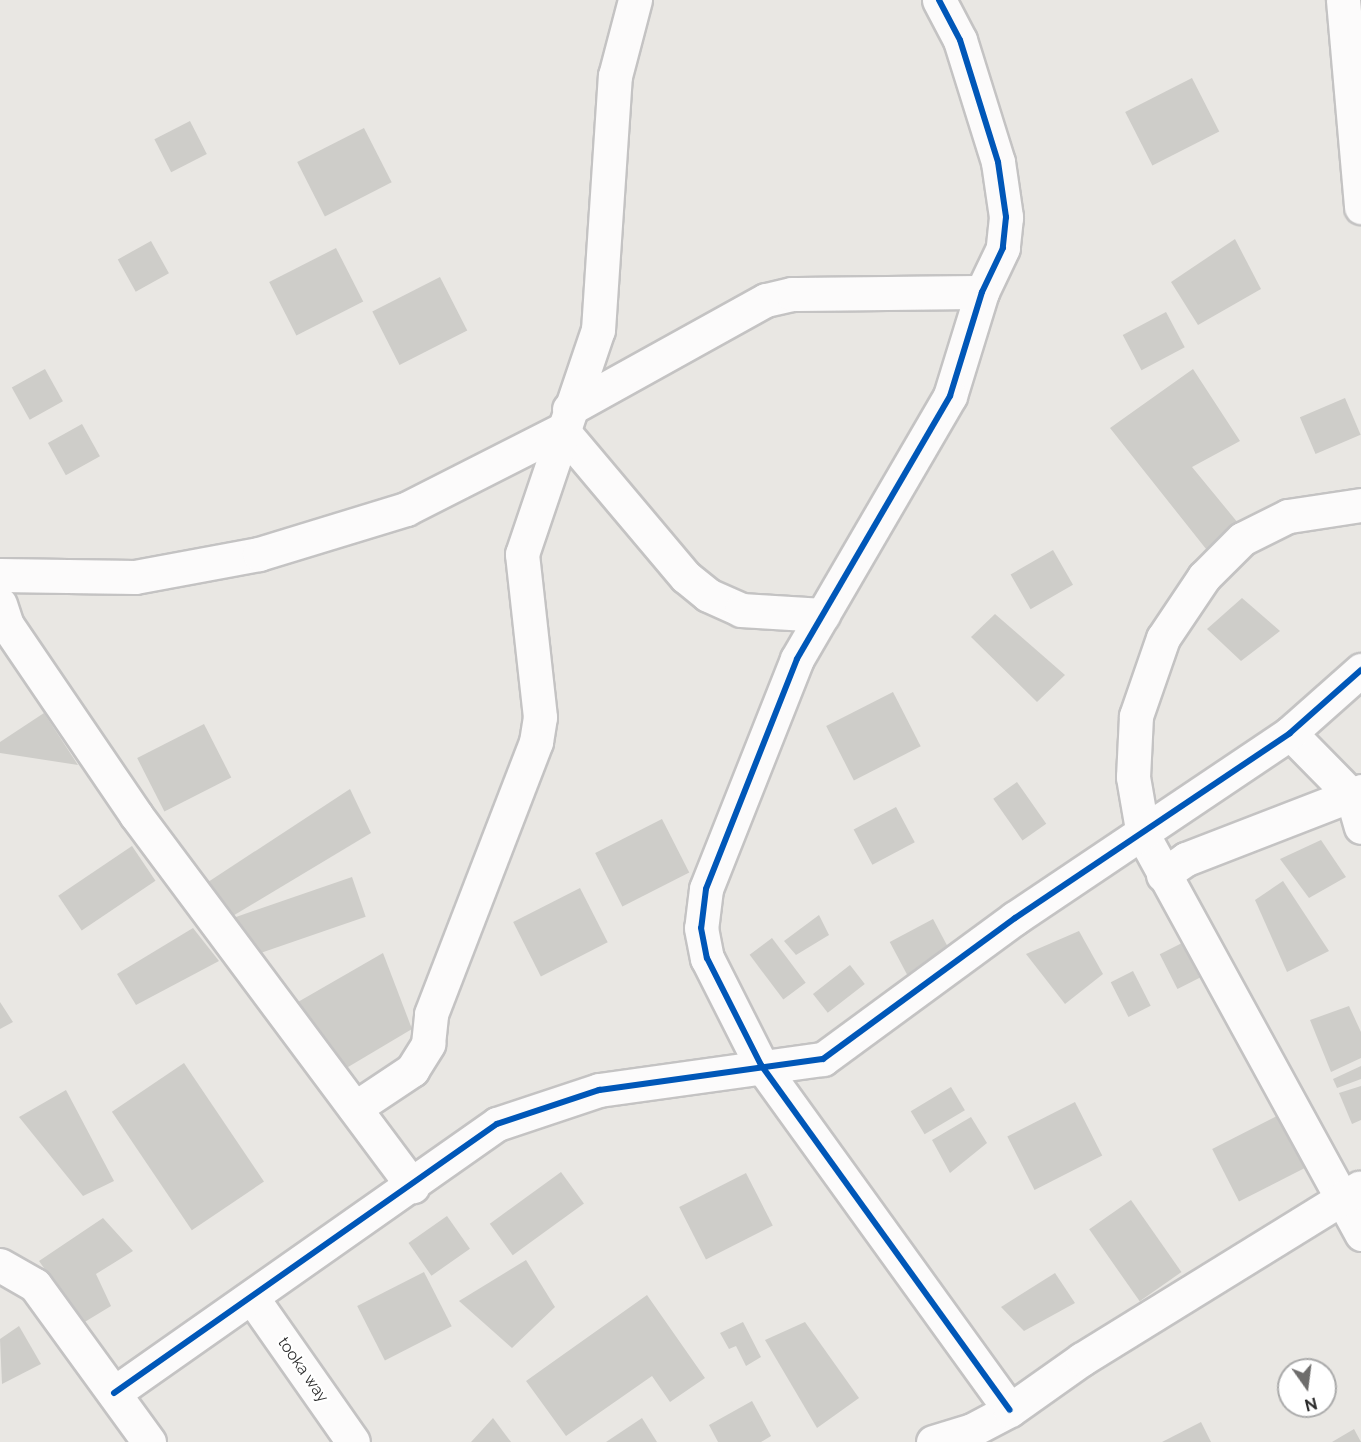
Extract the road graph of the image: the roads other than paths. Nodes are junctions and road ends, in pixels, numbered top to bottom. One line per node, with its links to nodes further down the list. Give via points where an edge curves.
1 (635, 0): 6 (street, via 615,76 598,330)
2 (939, 0): 5 (street, via 975,84 1006,217 1003,248)
3 (1343, 0): 4 (street)
4 (1361, 207)
5 (982, 292): 6 (street, via 792,294 766,300); 10 (street, via 950,396)
6 (566, 419): 8 (street, via 406,509 259,554 135,577); 10 (street, via 686,577 708,595 741,610); 18 (street, via 522,554 540,717 536,742 431,1014 428,1044 412,1070)
7 (1361, 505): 15 (street, via 1288,516 1242,539 1204,577 1163,638 1136,716 1133,777)
8 (0, 575)
9 (0, 604): 18 (street, via 7,625 136,815)
10 (823, 615): 17 (street, via 797,659 706,889 700,928 707,958)
11 (1361, 670): 12 (street)
12 (1290, 733): 13 (street); 15 (street)
13 (1356, 793): 14 (street); 16 (street, via 1186,859)
14 (1361, 827)
15 (1143, 835): 16 (street); 17 (street, via 1015,918 823,1059)
16 (1163, 875): 20 (street)
17 (761, 1065): 19 (street, via 599,1090 529,1110 466,1144); 25 (street)
18 (355, 1108): 19 (street)
19 (413, 1186): 23 (street)
20 (1351, 1193): 21 (street); 25 (street, via 1083,1359)
21 (1361, 1234)
22 (0, 1264): 24 (street, via 35,1284)
23 (253, 1299): 24 (street); 27 (street, tooka way)
24 (114, 1393): 26 (street)
25 (1010, 1410): 28 (street, via 972,1430)
26 (149, 1442)
27 (353, 1442)
28 (933, 1442)

